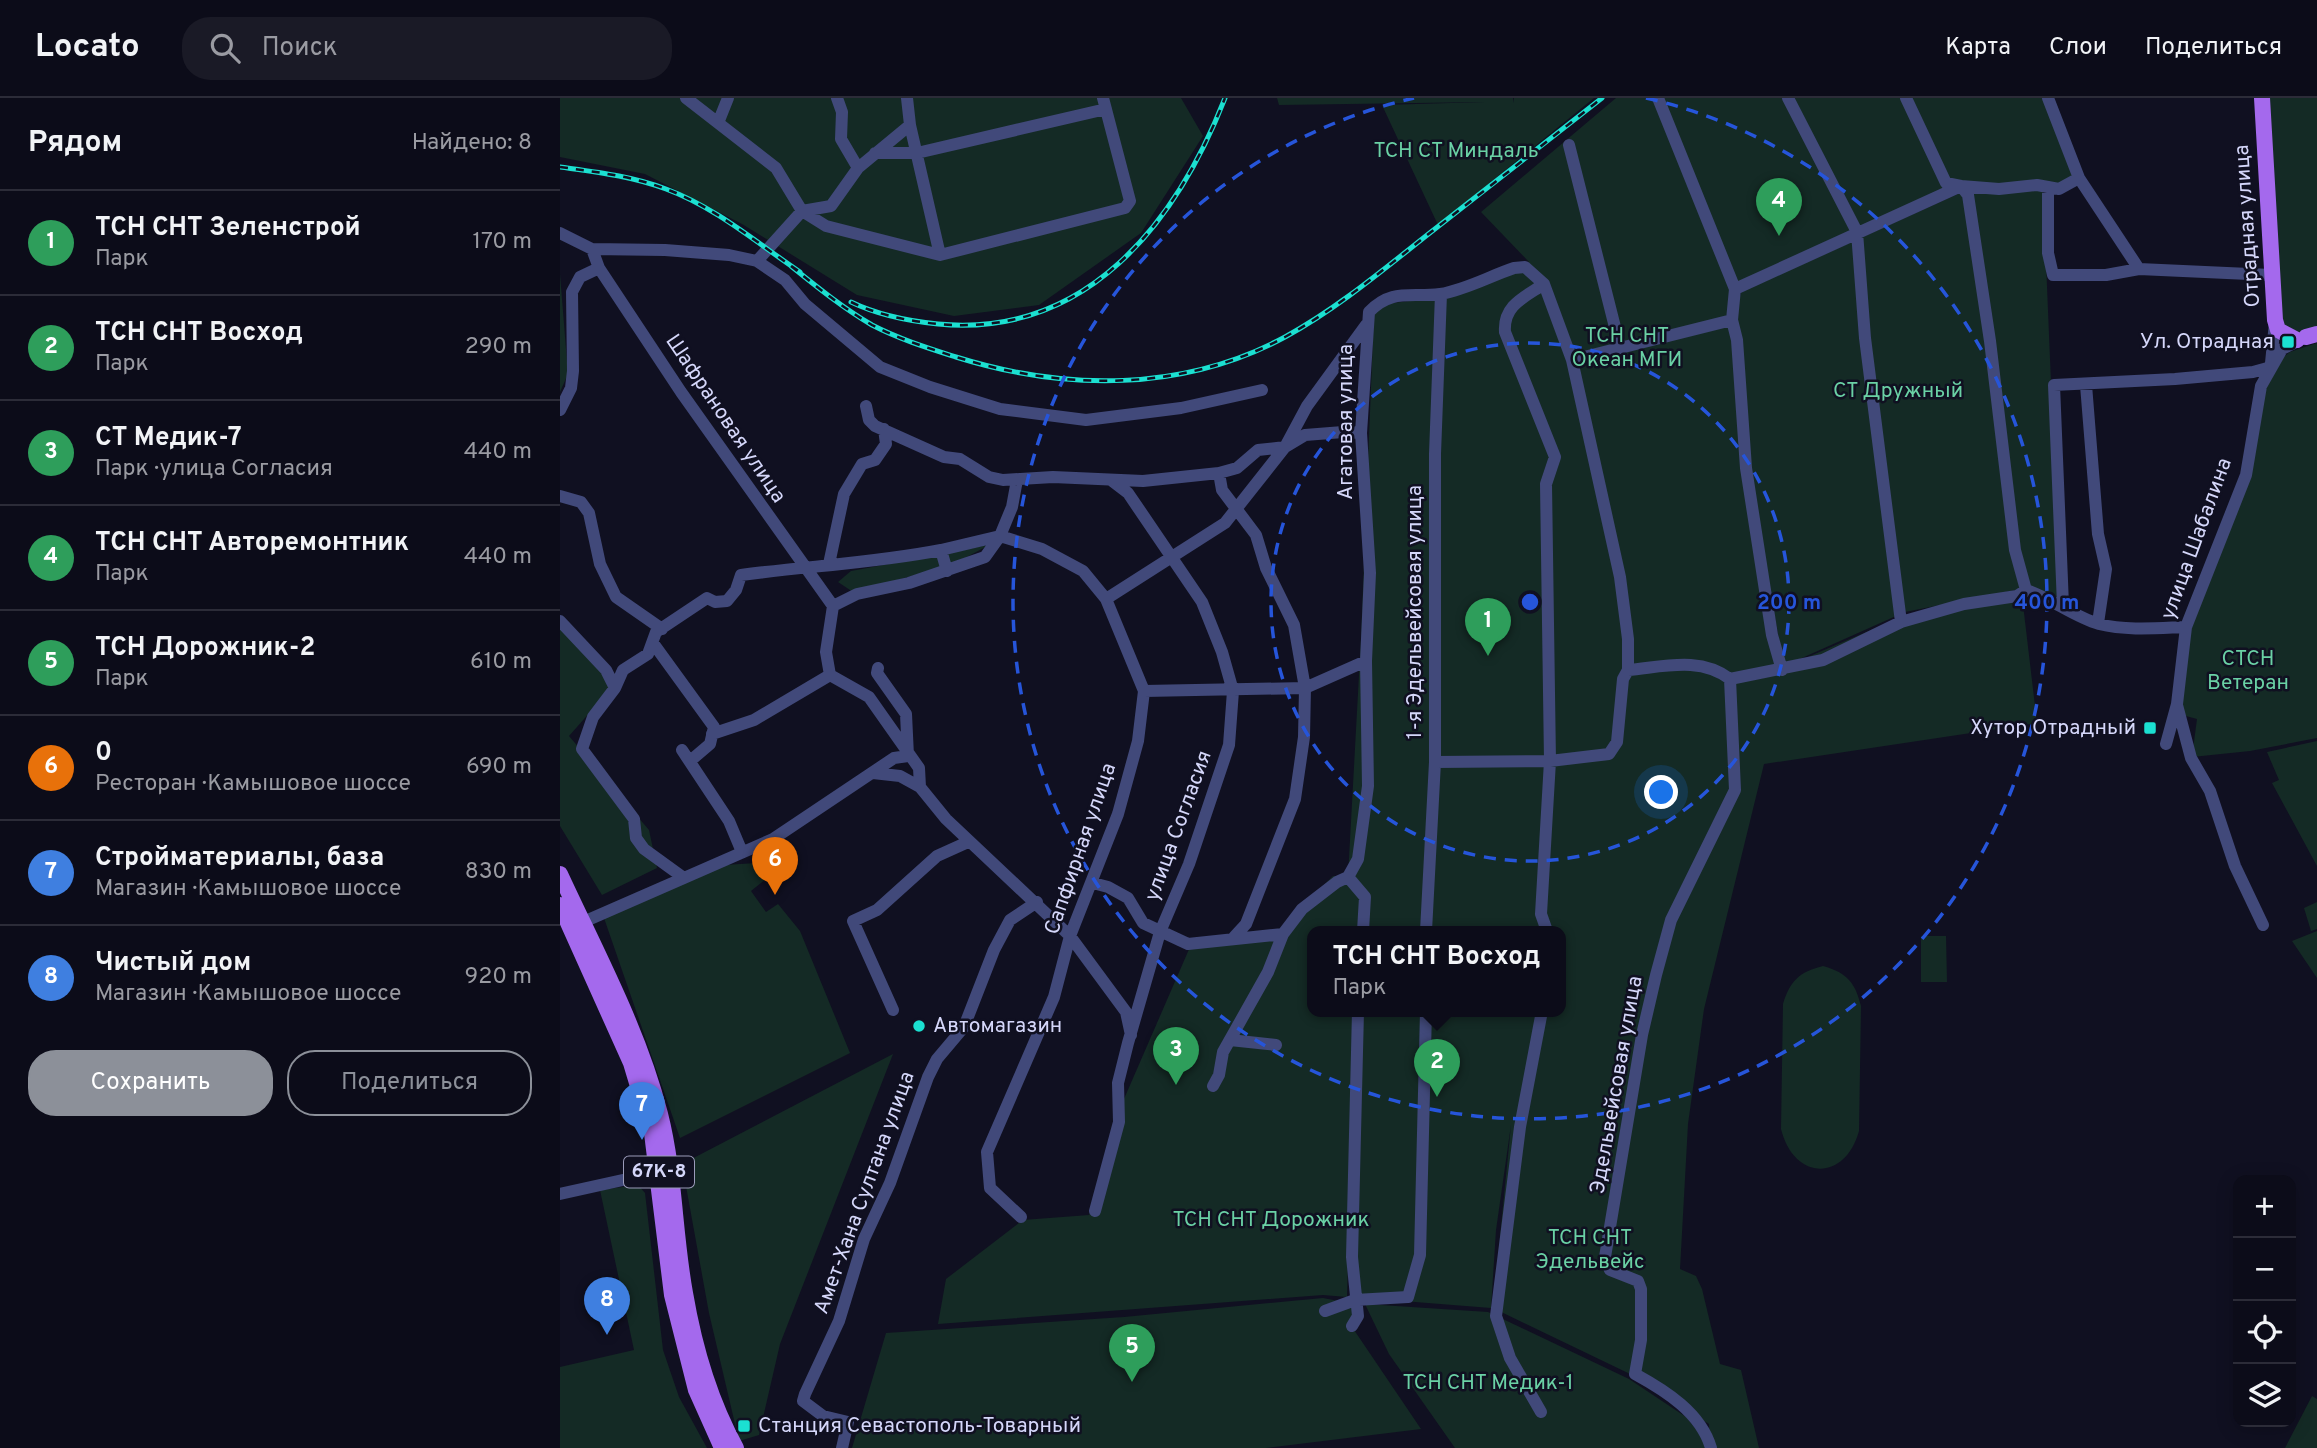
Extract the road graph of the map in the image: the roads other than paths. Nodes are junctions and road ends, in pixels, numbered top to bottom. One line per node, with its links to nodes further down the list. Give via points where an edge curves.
1 (686, 98): 11 (street)
2 (728, 98): 11 (street)
3 (837, 98): 16 (street, via 842,112 841,139)
4 (907, 98): 12 (street)
5 (1658, 98): 30 (street)
6 (1788, 98): 21 (street)
7 (1906, 98): 18 (street, via 1946,183)
8 (2048, 98): 17 (street)
9 (2262, 98): 28 (main road, Отрадная улица)
10 (1105, 104): 15 (street); 24 (street, via 1130,201 1125,208)
11 (718, 123): 20 (street, via 776,168)
12 (910, 125): 14 (street); 15 (street)
13 (1569, 145): 36 (street)
14 (875, 153): 15 (street); 16 (street)
15 (917, 153): 24 (street)
16 (858, 169): 20 (street, via 831,206)
17 (2080, 178): 19 (street, via 2059,189); 27 (street)
18 (1961, 186): 19 (street); 21 (street); 57 (street, via 1968,195 1990,341)
19 (2048, 187): 27 (street, via 2048,253 2053,275 2106,275)
20 (802, 211): 24 (street, via 826,226); 25 (street)
21 (1857, 232): 30 (street); 62 (street, via 1865,338)
22 (560, 233): 23 (street)
23 (592, 248): 25 (street, via 729,255); 26 (street, Шафрановая улица)
24 (940, 255)
25 (757, 261): 40 (street, via 785,280 806,304 880,367 1000,409 1086,420 1181,408)
26 (599, 268): 42 (street, via 580,277 572,292 573,370 571,388); 55 (street, Шафрановая улица)
27 (2139, 269): 28 (street)
28 (2271, 275): 33 (main road, Отрадная улица)
29 (1544, 284): 31 (street, Агатовая улица, via 1525,267); 37 (street); 83 (street, via 1511,306 1504,323 1555,457 1546,484)
30 (1735, 289): 32 (street)
31 (1441, 293): 34 (street, Агатовая улица, via 1380,300 1369,312); 84 (street, 1-я Эдельвейсовая улица, via 1435,454)
32 (1732, 320): 36 (street); 70 (street, via 1746,468 1772,635)
33 (2275, 320): 35 (main road, Отрадная улица, via 2278,330); 38 (street)
34 (1366, 325): 44 (street, Агатовая улица); 45 (street, via 1307,406)
35 (2307, 337): 38 (street, улица Шабалина, via 2282,349)
36 (1620, 347): 37 (street)
37 (1572, 360): 69 (street, via 1620,577)
38 (2271, 367): 39 (street); 64 (street, улица Шабалина, via 2261,386 2246,475)
39 (2086, 385): 59 (street, via 2054,385); 63 (street, via 2098,534 2106,569)
40 (1262, 390)
41 (866, 406): 43 (street, via 869,420)
42 (560, 410)
43 (884, 429): 47 (street, via 944,457 976,466 989,477); 54 (street, via 886,444 875,460 862,464 845,494)
44 (1361, 433): 45 (street, via 1305,436); 67 (street, Агатовая улица, via 1370,573)
45 (1285, 447): 46 (street, via 1258,450 1237,468); 50 (street)
46 (1219, 473): 48 (street); 50 (street, via 1222,490)
47 (1017, 480): 48 (street); 51 (street)
48 (1111, 480): 53 (street, улица Согласия, via 1128,493)
49 (560, 496): 65 (street, via 581,502 589,513 600,564 616,597)
50 (1236, 510): 53 (street, via 1225,523); 74 (street, via 1256,535 1266,568 1294,625)
51 (1000, 536): 52 (street); 56 (street, via 985,557); 58 (street, Сапфирная улица, via 1042,549 1083,571)
52 (941, 550): 54 (street, via 877,562); 56 (street)
53 (1173, 557): 58 (street); 76 (street, улица Согласия, via 1202,602)
54 (829, 564): 55 (street)
55 (804, 569): 60 (street, Шафрановая улица); 65 (street, via 741,575 727,601 707,598)
56 (947, 570): 60 (street, via 857,594)
57 (2021, 593): 59 (street); 62 (street)
58 (1106, 599): 75 (street, Сапфирная улица)
59 (2063, 605): 63 (street)
60 (833, 606): 71 (street, via 826,652)
61 (560, 621): 73 (street, via 606,670)
62 (1901, 622): 70 (street, via 1823,660)
63 (2098, 624): 64 (street)
64 (2186, 627): 77 (street, улица Шабалина)
65 (662, 629): 66 (street)
66 (653, 643): 73 (street, via 648,654 623,670); 78 (street, via 714,727)
67 (1366, 662): 74 (street); 90 (street, Агатовая улица, via 1368,786 1358,859)
68 (878, 668): 81 (street, via 906,715)
69 (1628, 670): 72 (street, via 1700,664); 83 (street, via 1623,679 1616,748 1609,754)
70 (1783, 670): 72 (street)
71 (830, 675): 78 (street, via 754,720); 81 (street, via 869,698)
72 (1730, 679): 123 (street, Эдельвейсовая улица, via 1735,790 1671,920 1642,1035 1605,1257 1610,1270 1638,1281 1641,1289 1641,1340 1635,1374 1669,1393 1707,1434)
73 (615, 688): 91 (street, via 593,718 582,749 634,819 636,838 644,849)
74 (1305, 688): 76 (street); 103 (street, via 1304,737 1294,799 1246,924)
75 (1144, 691): 76 (street); 92 (street, Сапфирная улица, via 1138,741)
76 (1233, 691): 100 (street, улица Согласия, via 1229,746 1189,864)
77 (2176, 704): 79 (street, улица Шабалина); 96 (street, via 2191,758 2210,791 2235,866)
78 (712, 734): 82 (street, via 710,744)
79 (2166, 744)
80 (682, 750): 82 (street)
81 (908, 756): 85 (street, via 894,758); 86 (street, via 919,768)
82 (690, 761): 88 (street, via 729,821)
83 (1550, 761): 84 (street); 99 (street, via 1541,914)
84 (1435, 762): 98 (street, 1-я Эдельвейсовая улица)
85 (873, 773): 86 (street, via 900,776); 88 (street, via 773,839)
86 (920, 787): 87 (street)
87 (968, 842): 93 (street); 104 (street, via 937,856 877,910 853,921)
88 (742, 852): 91 (street)
89 (560, 874): 95 (main road, 67К-8)
90 (1348, 877): 97 (street, via 1365,897); 101 (street, via 1302,909)
91 (684, 878): 95 (street)
92 (1093, 883): 100 (street, via 1128,898 1143,923); 102 (street, Сапфирная улица)
93 (1037, 902): 102 (street); 122 (street, Амет-Хана Султана улица, via 1010,920 964,1027 928,1077 864,1239 839,1321 803,1401 823,1416 848,1422)
94 (560, 905): 112 (main road, 67К-8, via 631,1063)
95 (581, 923): 121 (main road, 67К-8, via 616,996 660,1113 691,1321 715,1402)
96 (2263, 925)
97 (1363, 926)
98 (1426, 926)
99 (1545, 926)
100 (1160, 932): 103 (street, via 1188,944); 108 (street, улица Согласия)
101 (1283, 934): 103 (street); 109 (street, via 1268,972)
102 (1070, 936): 108 (street, via 1126,1012); 115 (street, Сапфирная улица, via 1054,997 987,1152 990,1188)
103 (1234, 937)
104 (892, 1010)
105 (1359, 1017): 116 (street, via 1352,1256)
106 (1426, 1017): 116 (street, via 1420,1255 1408,1297)
107 (1541, 1017): 119 (street, via 1520,1127 1496,1316 1510,1357)
108 (1131, 1035): 114 (street, улица Согласия, via 1118,1083 1119,1122)
109 (1230, 1040): 110 (street); 111 (street)
110 (1276, 1045)
111 (1213, 1086)
112 (659, 1171): 113 (street); 120 (main road, 67К-8, via 672,1295 685,1354)
113 (560, 1194)
114 (1095, 1211)
115 (1021, 1217)
116 (1356, 1300): 117 (street); 118 (street, via 1358,1316)
117 (1325, 1311)
118 (1352, 1326)
119 (1541, 1412)
120 (722, 1448)
121 (736, 1448)
122 (842, 1448)
123 (1711, 1448)

